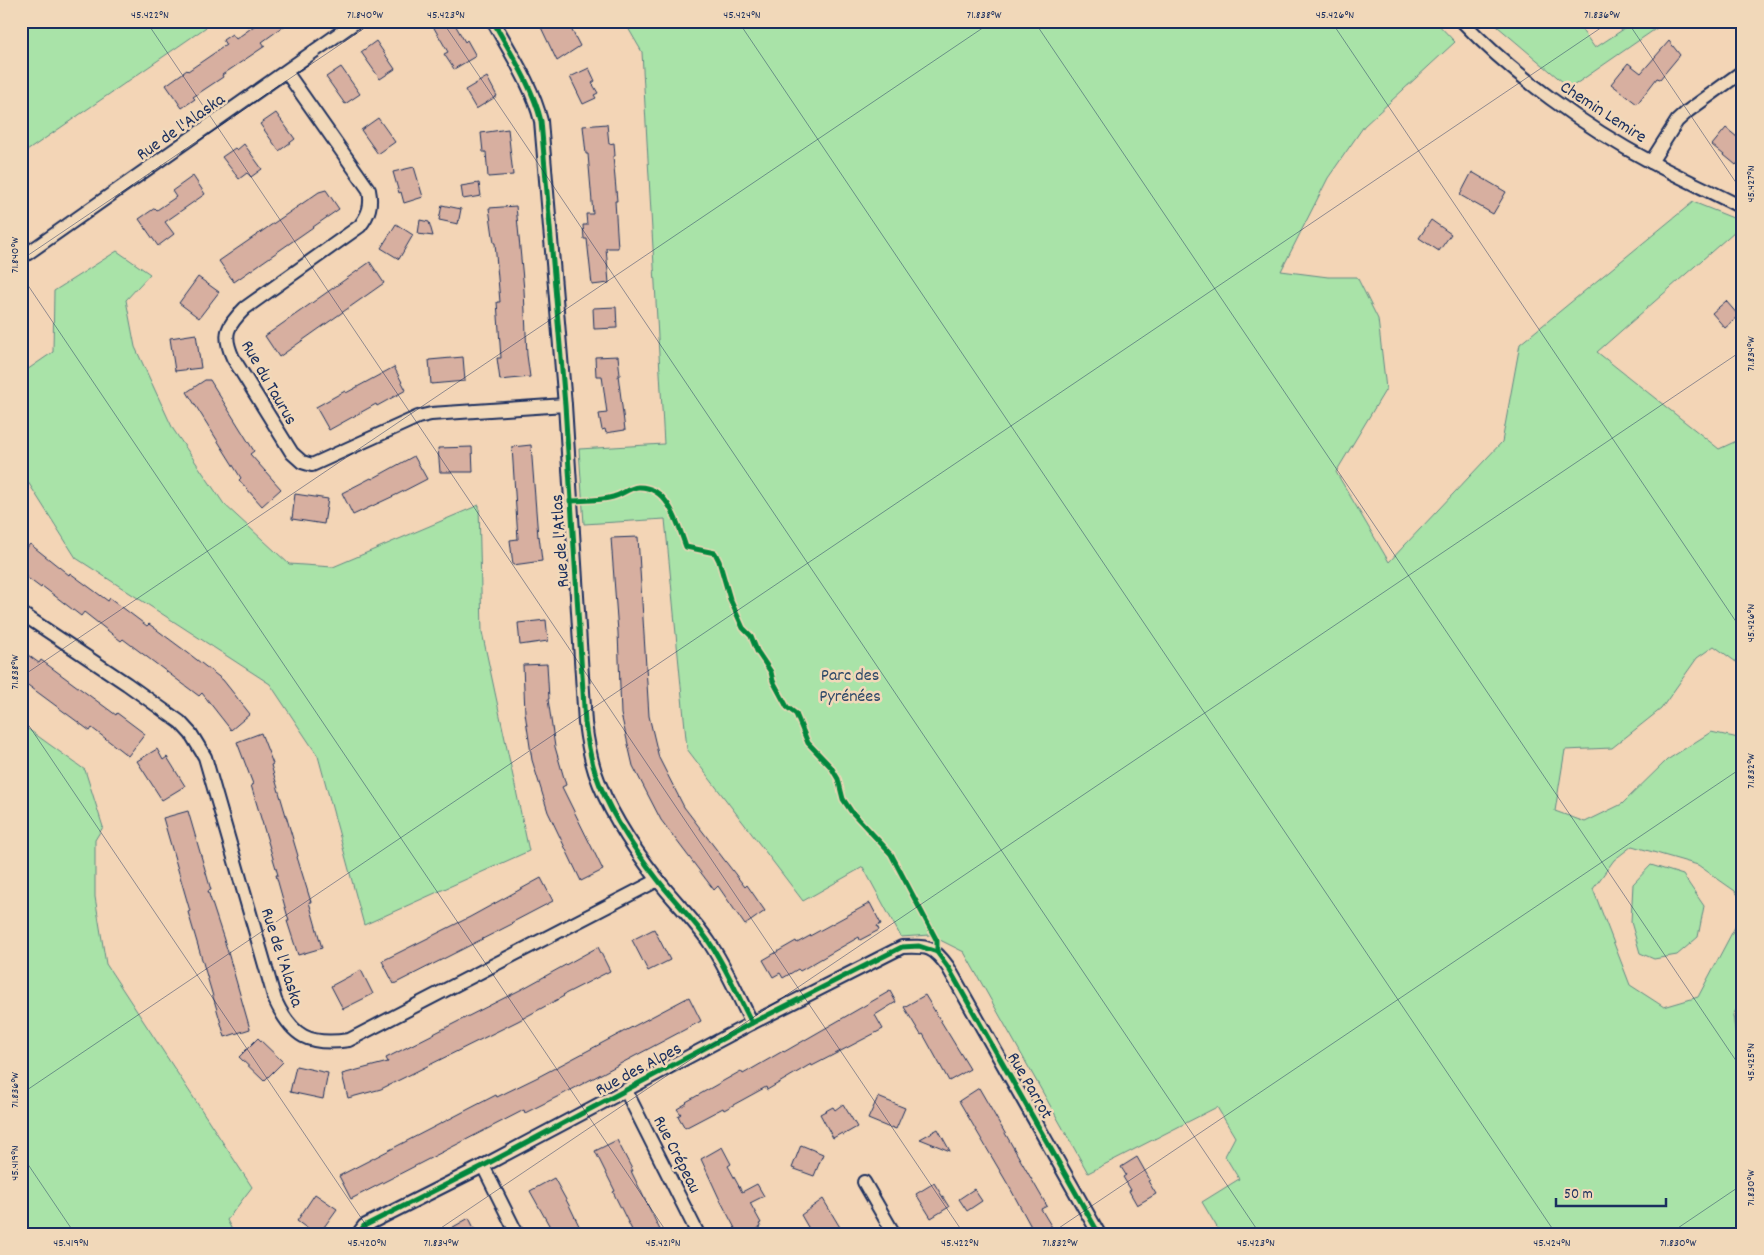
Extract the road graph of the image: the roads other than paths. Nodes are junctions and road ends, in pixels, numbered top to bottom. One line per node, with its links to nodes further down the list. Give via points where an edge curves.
1 (357, 21): 5 (street, Rue de l'Alaska)
2 (492, 21): 9 (street, Rue de l'Atlas, via 530,87 541,121)
3 (1462, 21): 6 (street, Chemin Lemire, via 1516,70 1558,102)
4 (1743, 71): 6 (street, via 1677,121)
5 (287, 73): 8 (street, Rue de l'Alaska); 9 (street, Rue du Taurus, via 369,190 371,199 367,217 360,226 245,308 227,330 226,344 233,358 292,453 302,462 312,465 430,414)
6 (1651, 162): 7 (street, Chemin Lemire)
7 (1743, 208)
8 (21, 258)
9 (565, 405): 11 (street, Rue de l'Atlas, via 589,748 603,794 616,819)
10 (21, 613): 11 (street, Rue de l'Alaska, via 127,684 180,722 191,734 204,757 275,1000 283,1018 311,1041 349,1040)
11 (658, 880): 13 (street, Rue de l'Atlas, via 709,941)
12 (937, 952): 13 (street, Rue des Alpes, via 919,946 902,947); 21 (street, Rue Parrot)
13 (752, 1023): 14 (street, Rue des Alpes)
14 (626, 1091): 15 (street, Rue des Alpes); 19 (street, Rue Crépeau)
15 (483, 1166): 17 (street, Rue des Alpes, via 364,1226); 18 (street)
16 (864, 1182): 20 (street)
17 (358, 1234)
18 (517, 1234)
19 (698, 1234)
20 (894, 1234)
21 (1099, 1234)

